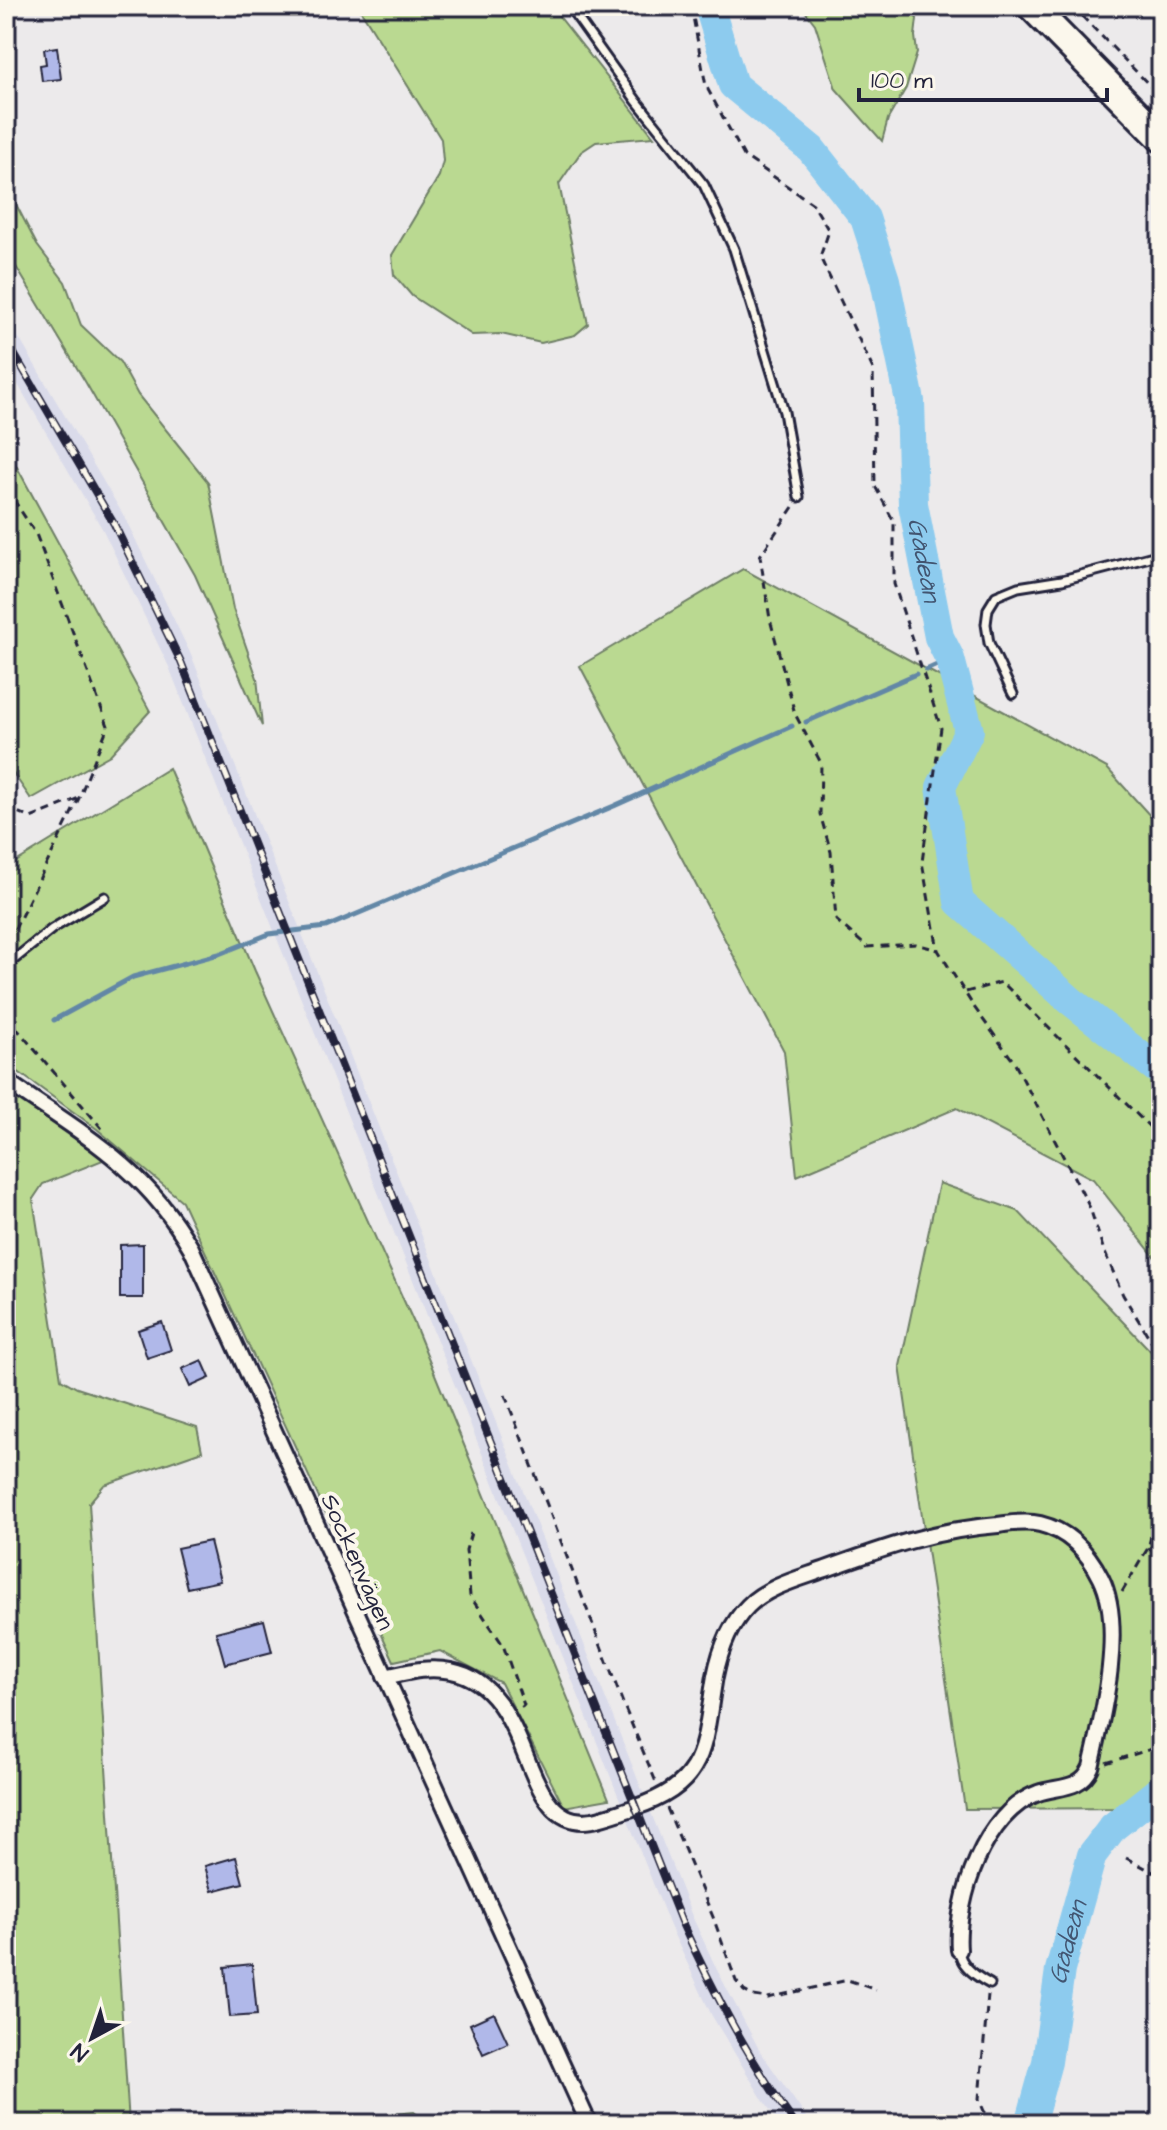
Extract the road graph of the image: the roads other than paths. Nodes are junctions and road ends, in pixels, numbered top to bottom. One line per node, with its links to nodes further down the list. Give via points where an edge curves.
1 (569, 6): 4 (lane, via 704,185 734,249 784,412)
2 (1031, 6): 3 (highway)
3 (1161, 138)
4 (799, 497)
5 (1161, 554): 6 (lane, via 996,596 988,609 989,643)
6 (1013, 694)
7 (105, 897): 8 (lane, via 52,929)
8 (6, 966)
9 (6, 1081): 10 (street, Sockenvägen, via 144,1182 191,1248)
10 (385, 1677): 11 (street, via 416,1670 454,1671 475,1680 493,1694 510,1719 552,1808 564,1818 594,1820 662,1796 687,1778 699,1757 717,1665 732,1627 758,1598 906,1540 977,1527 1038,1524 1064,1533 1087,1553 1111,1608 1108,1670 1091,1767 1074,1785 1021,1802 991,1831 966,1895 957,1931); 13 (street, Sockenvägen)
11 (959, 1950): 12 (lane, via 974,1974)
12 (990, 1984)
13 (589, 2124)

